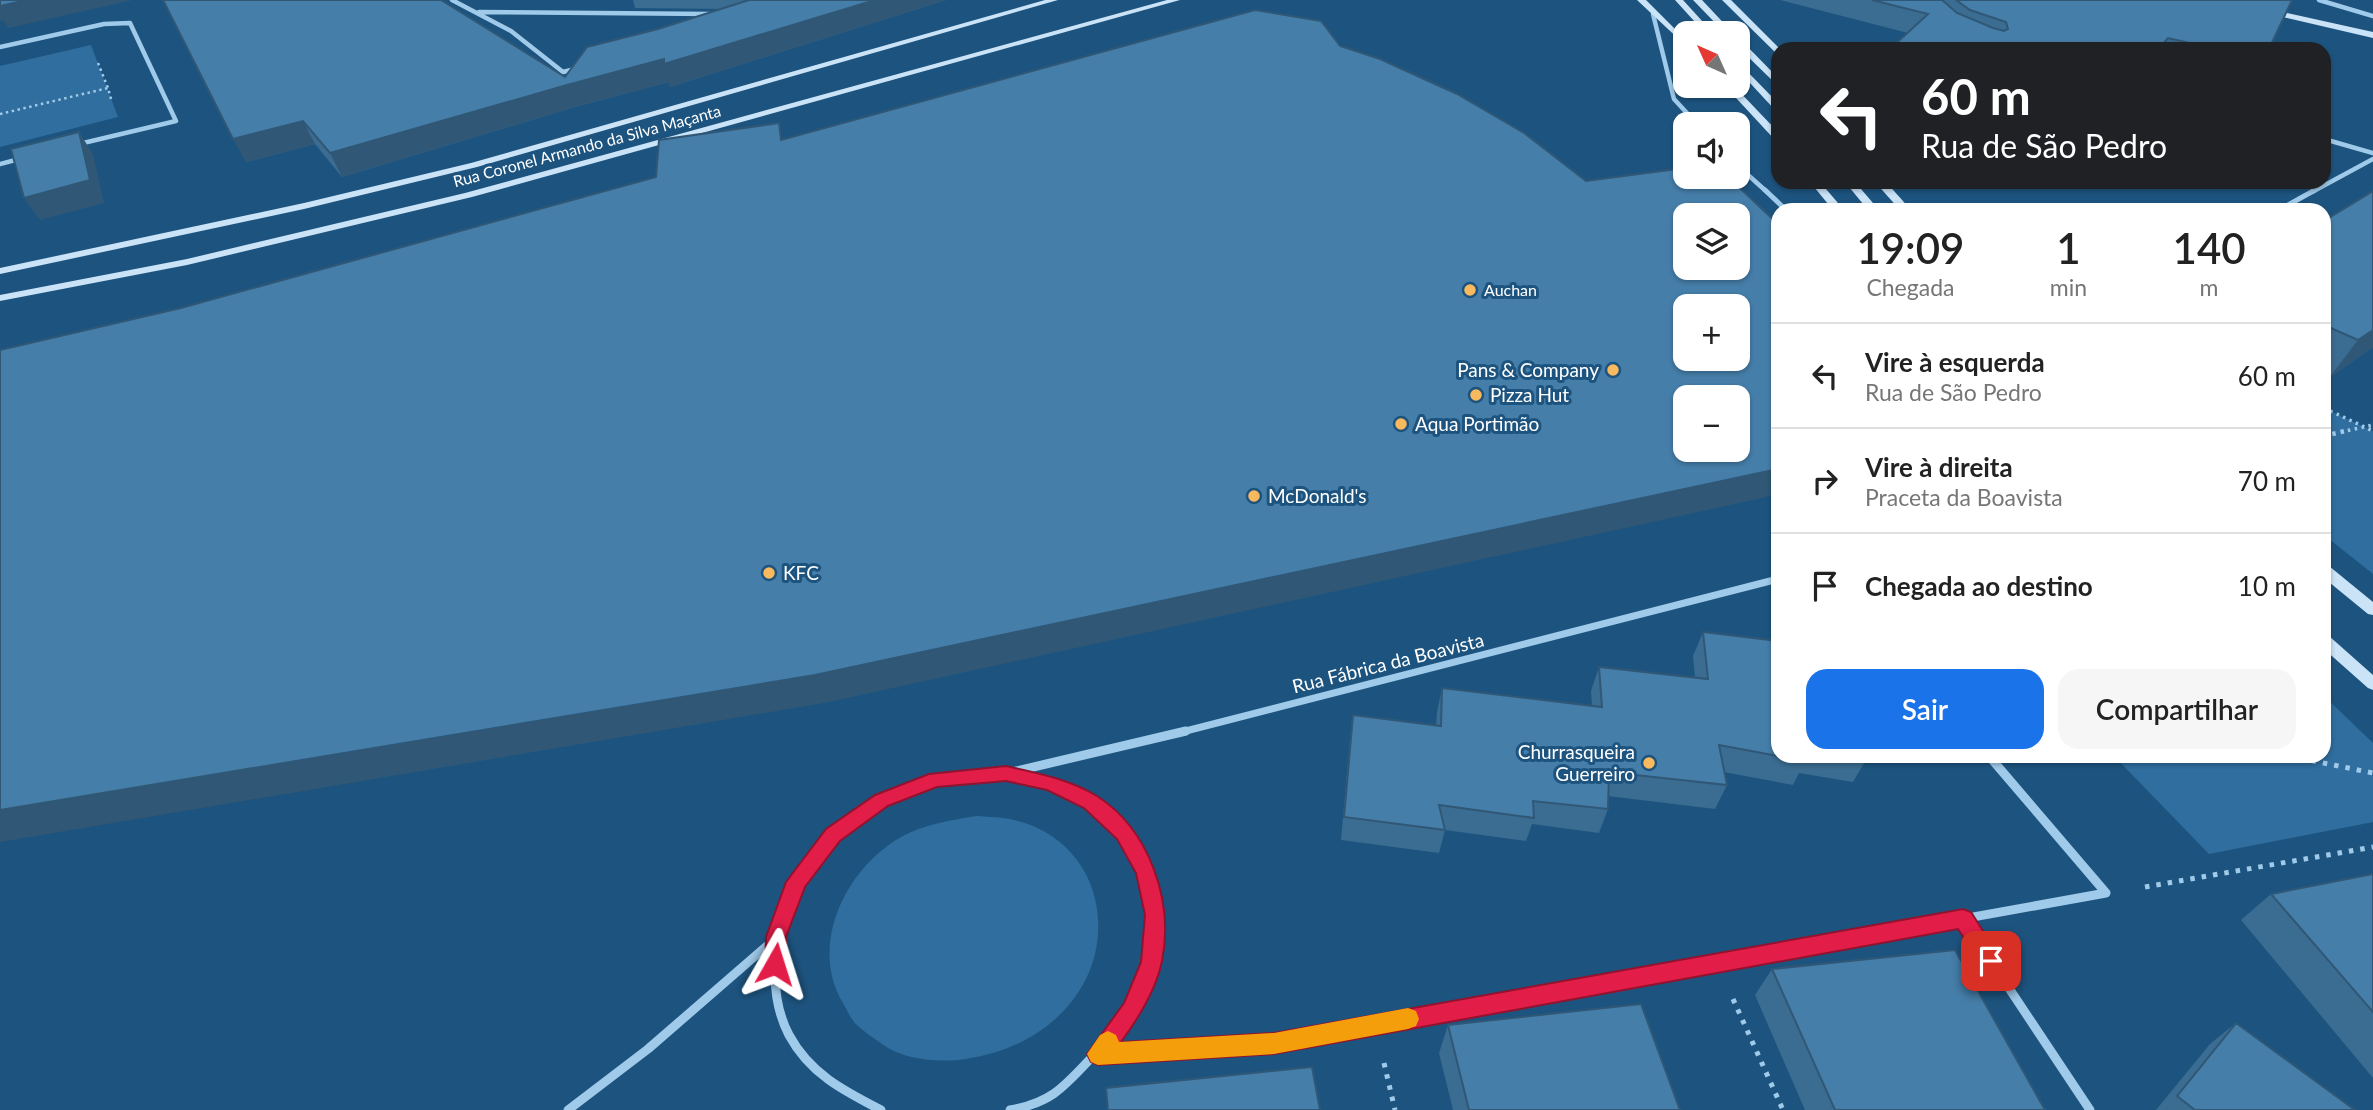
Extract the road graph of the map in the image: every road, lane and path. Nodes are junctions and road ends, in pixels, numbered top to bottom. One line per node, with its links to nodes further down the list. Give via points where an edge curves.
1 (452, 0): 10 (street)
2 (1054, 0): 45 (main road, Rua Coronel Armando da Silva Maçanta, via 474,165)
3 (1176, 0): 46 (main road, Rua Coronel Armando da Silva Maçanta, via 468,195 187,262)
4 (1640, 0): 12 (main road)
5 (1679, 0): 14 (main road)
6 (1697, 0): 15 (main road)
7 (1726, 0): 18 (main road)
8 (2319, 0): 13 (street)
9 (2259, 9): 17 (main road)
10 (474, 11): 11 (street); 21 (street, via 511,32 563,72)
11 (718, 14)
12 (1653, 14): 16 (main road); 26 (street, via 1674,99)
13 (2373, 16)
14 (1698, 21)
15 (1717, 21)
16 (1673, 32)
17 (2373, 35)
18 (1771, 45)
19 (0, 47): 29 (street, via 104,24 131,23 176,121)
20 (1750, 54): 22 (main road)
21 (588, 65)
22 (1771, 76)
23 (1750, 78): 25 (main road)
24 (1740, 98): 27 (main road)
25 (1771, 100)
26 (1686, 112)
27 (1771, 131)
28 (2331, 141): 30 (street)
29 (68, 147)
30 (2373, 153)
31 (27, 157): 33 (street)
32 (2373, 159): 35 (street)
33 (0, 163)
34 (1750, 177): 40 (street)
35 (2331, 182)
36 (1821, 189): 41 (main road)
37 (1856, 189): 42 (main road)
38 (1886, 189): 43 (main road)
39 (2318, 189): 44 (street)
40 (1778, 203)
41 (1833, 203)
42 (1868, 203)
43 (1900, 203)
44 (2292, 203)
45 (0, 271)
46 (0, 298)
47 (2331, 411): 49 (path)
48 (2373, 425): 49 (path)
49 (2364, 427): 50 (path); 51 (path)
50 (2373, 431)
51 (2331, 434)
52 (2331, 576): 54 (main road)
53 (1771, 581): 60 (street, Rua Fábrica da Boavista)
54 (2373, 610)
55 (2331, 646): 56 (main road)
56 (2373, 684)
57 (1995, 763): 62 (street)
58 (2324, 763): 59 (path)
59 (2373, 773)
60 (1006, 774): 64 (street, via 936,779 881,800 833,835 796,882); 67 (street, via 1051,783 1091,802 1124,833 1146,871 1155,915 1151,962 1132,1010)
61 (2373, 847): 62 (path)
62 (2106, 893): 63 (street)
63 (1963, 919): 65 (street); 74 (street)
64 (776, 937): 69 (street, via 648,1049); 70 (street, via 774,991 792,1041 829,1082)
65 (1717, 963): 66 (street); 73 (path)
66 (1375, 1025): 67 (street, via 1274,1043); 72 (path)
67 (1098, 1054): 68 (street)
68 (1037, 1107): 71 (street)
69 (568, 1110)
70 (881, 1110)
71 (1010, 1110)
72 (1395, 1110)
73 (1783, 1110)
74 (2090, 1110)

